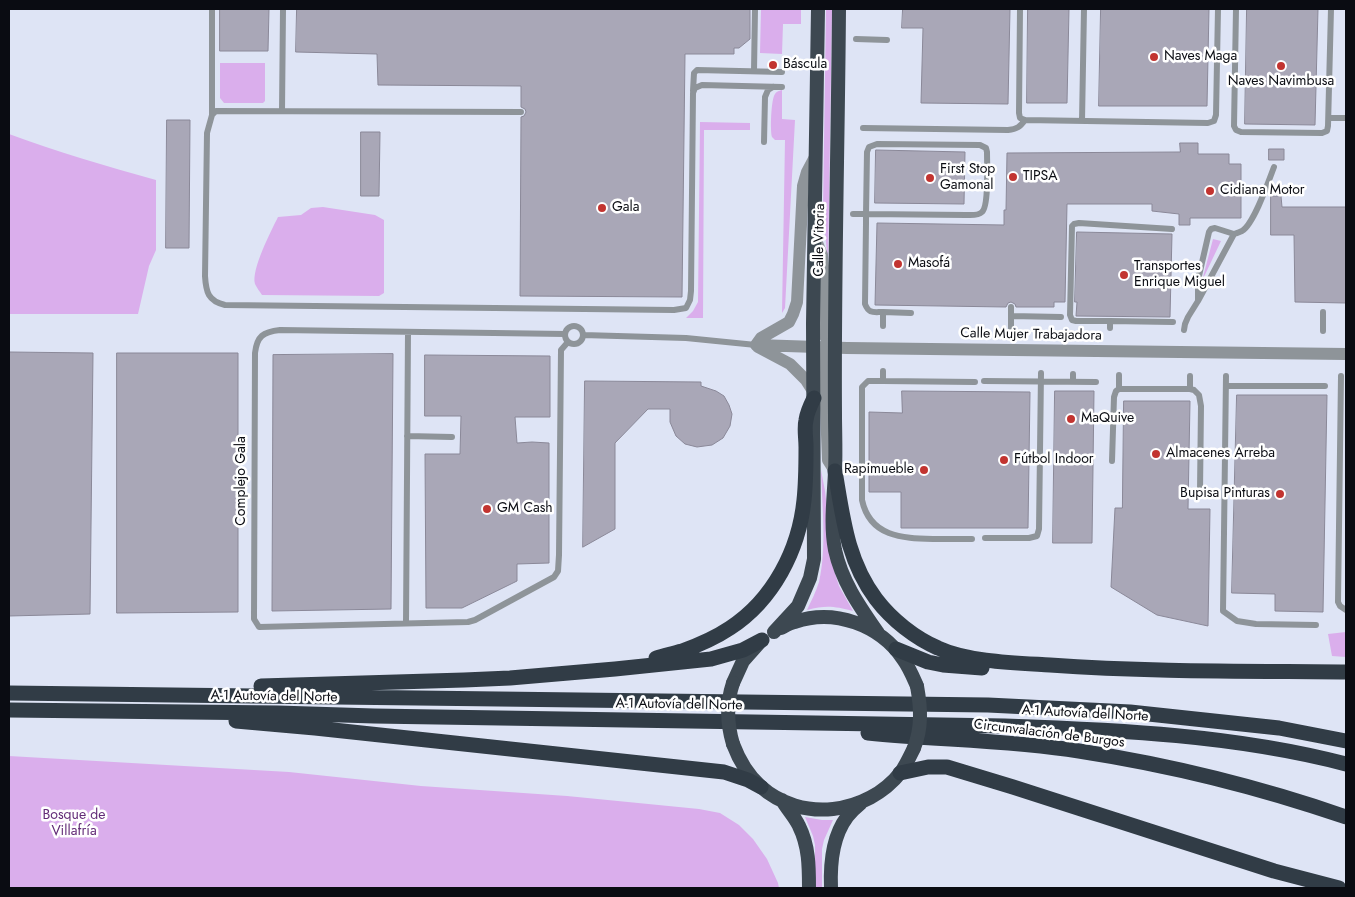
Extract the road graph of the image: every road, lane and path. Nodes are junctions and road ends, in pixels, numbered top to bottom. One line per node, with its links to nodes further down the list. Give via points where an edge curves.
1 (212, 9): 20 (lane)
2 (283, 9): 18 (lane)
3 (755, 9): 13 (lane)
4 (818, 9): 27 (highway, Calle Vitoria)
5 (839, 9): 52 (highway, Calle Vitoria)
6 (1020, 9): 23 (lane, via 1018,114)
7 (1084, 9): 24 (lane)
8 (1218, 9): 24 (lane, via 1214,121)
9 (1236, 9): 21 (lane, via 1236,130 1322,134 1327,131)
10 (1331, 9): 21 (lane)
11 (856, 40): 12 (lane)
12 (887, 40)
13 (754, 71): 14 (lane); 17 (lane, via 696,70)
14 (782, 72)
15 (773, 87): 16 (lane); 17 (lane, via 702,85); 26 (lane, via 765,97)
16 (782, 87)
17 (693, 93): 20 (lane, via 692,291 686,308 680,310 217,303 206,290 205,276 207,133)
18 (282, 111): 19 (lane); 20 (lane, via 226,111)
19 (522, 112)
20 (212, 115)
21 (1329, 118): 22 (lane)
22 (1346, 118)
23 (1025, 120): 24 (lane); 25 (lane, via 1020,127 1008,130)
24 (1082, 121)
25 (863, 128)
26 (764, 142)
27 (816, 155): 33 (highway, Calle Vitoria); 50 (street, via 803,186 797,302 789,322 761,338)
28 (1274, 167): 32 (lane, via 1247,226)
29 (853, 214): 30 (lane)
30 (866, 214): 30 (lane, via 976,215 986,204 986,148 980,145 877,144 869,147); 36 (lane, via 865,304 870,312)
31 (1172, 229): 41 (lane, via 1074,224 1070,315 1072,320 1110,325)
32 (1234, 234): 34 (lane); 34 (lane, via 1215,228 1209,232 1198,280)
33 (814, 235): 51 (highway, Calle Vitoria); 52 (street, via 822,255 823,332)
34 (1198, 300): 44 (lane)
35 (1011, 307): 39 (lane)
36 (883, 312): 37 (lane); 42 (lane)
37 (911, 312)
38 (1323, 312): 45 (lane)
39 (1011, 316): 40 (lane); 43 (lane)
40 (1061, 317)
41 (1174, 322)
42 (882, 326)
43 (1011, 328)
44 (1184, 330)
45 (1323, 331)
46 (408, 332): 47 (lane, Complejo Gala); 73 (lane); 81 (lane, Complejo Gala, via 274,331 260,336 255,353 255,623 259,627)
47 (565, 334): 48 (lane, via 567,329 575,326); 49 (lane)
48 (583, 335): 49 (lane, via 577,344); 50 (lane, via 686,338)
49 (568, 342): 81 (lane, Complejo Gala, via 561,350 558,571 554,577 475,620)
50 (756, 345): 51 (street, Calle Mujer Trabajadora); 72 (street, via 790,364 806,380)
51 (813, 347): 52 (street, Calle Mujer Trabajadora); 72 (highway, Calle Vitoria); 76 (street, Calle Vitoria, via 821,353 826,366 826,441 828,460)
52 (835, 348): 53 (street, Calle Mujer Trabajadora); 76 (highway, Calle Vitoria)
53 (1346, 354)
54 (883, 371): 61 (lane)
55 (1041, 373): 64 (lane)
56 (1073, 374): 65 (lane)
57 (1119, 375): 70 (lane)
58 (1190, 376): 71 (lane)
59 (1226, 376): 67 (lane)
60 (1341, 376): 69 (lane)
61 (883, 380): 63 (lane); 79 (lane, via 868,381 862,387 864,511 879,528 896,536)
62 (984, 381): 64 (lane)
63 (975, 382)
64 (1041, 382): 65 (lane); 78 (lane, via 1039,529 1036,536 1029,538)
65 (1073, 382): 66 (lane)
66 (1096, 382)
67 (1226, 386): 68 (lane); 82 (lane, via 1223,611 1237,621 1256,624)
68 (1325, 386)
69 (1343, 387): 80 (lane, via 1338,602)
70 (1120, 389): 71 (lane); 75 (lane, via 1114,397)
71 (1190, 389): 77 (lane, via 1199,395 1201,406)
72 (813, 395): 84 (highway, Calle Vitoria, via 814,560 798,606); 88 (highway, via 806,422 804,501 793,547 776,580 746,616 700,645 663,657)
73 (408, 436): 74 (lane); 81 (lane)
74 (452, 437)
75 (1112, 461)
76 (835, 471): 83 (highway, Calle Vitoria, via 832,501 835,548 849,588); 86 (highway, via 846,538 853,558 877,600 908,630 939,649 962,656 1020,664)
77 (1200, 491)
78 (984, 538)
79 (972, 539)
80 (1346, 610)
81 (406, 623)
82 (1316, 625)
83 (878, 633): 84 (highway, via 862,624 831,617 794,622); 85 (highway)
84 (768, 636): 88 (highway, via 743,650 711,659); 97 (highway, Calle Vitoria, bridge, via 743,661 732,683 728,714 739,758)
85 (896, 649): 86 (highway, via 928,662 957,666 1023,671); 96 (highway, bridge, via 917,686 920,702 919,731)
86 (1096, 668): 87 (highway)
87 (1346, 672)
88 (510, 678): 90 (highway, via 291,685 104,685)
89 (9, 693): 90 (highway, A-1 Autovía del Norte)
90 (82, 694): 94 (highway, A-1 Autovía del Norte, via 988,705 1130,712 1279,728)
91 (9, 710): 92 (highway, A-1 Autovía del Norte)
92 (107, 711): 93 (highway, A-1 Autovía del Norte); 97 (highway, via 315,728 724,772)
93 (772, 723): 95 (highway, A-1 Autovía del Norte, via 1005,726 1131,732 1262,747); 100 (highway, Circunvalación de Burgos, via 1077,751 1252,787)
94 (1346, 741)
95 (1346, 764)
96 (900, 773): 99 (highway, via 888,786); 101 (highway, via 928,767 947,768)
97 (761, 787): 98 (highway, Calle Vitoria)
98 (782, 800): 99 (highway, via 817,810 841,809); 102 (highway, via 804,836)
99 (861, 803): 103 (highway, via 846,818 832,850)
100 (1346, 817)
101 (1274, 871): 104 (highway); 105 (highway)
102 (809, 888)
103 (830, 888)
104 (1314, 888)
105 (1337, 888)

